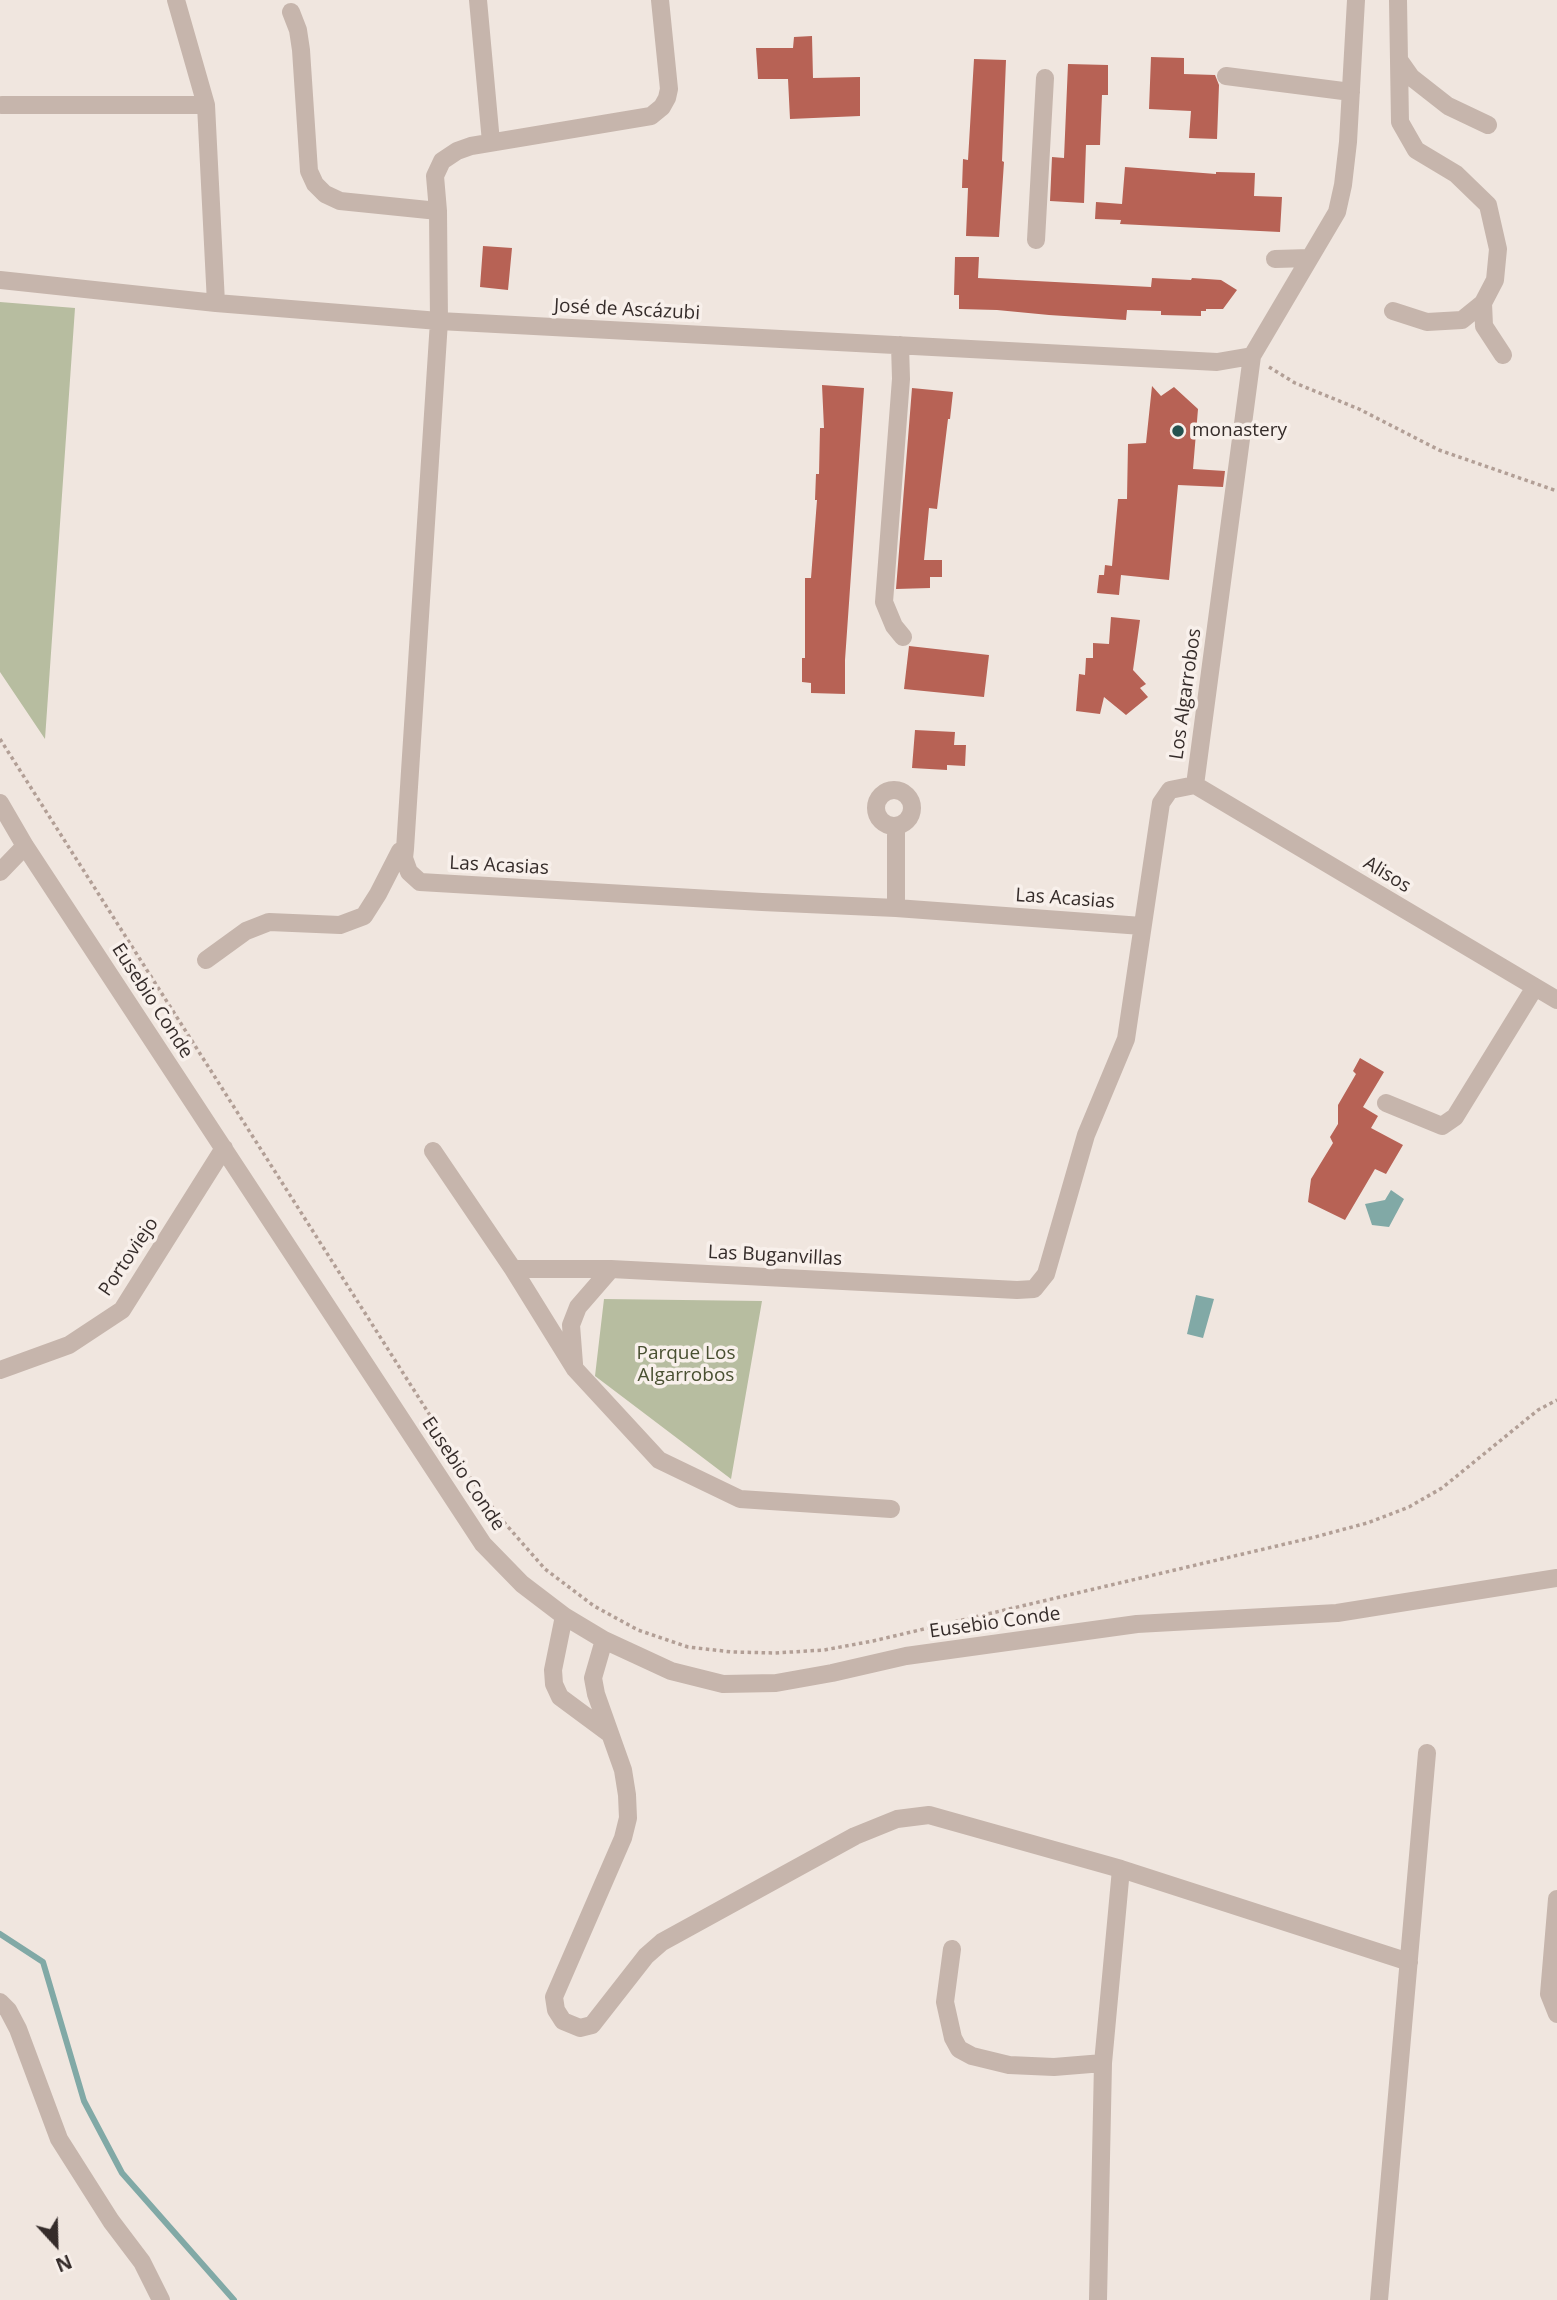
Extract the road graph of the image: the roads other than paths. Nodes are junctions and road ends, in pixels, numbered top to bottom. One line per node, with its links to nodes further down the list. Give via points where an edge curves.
1 (176, 0): 12 (street)
2 (478, 0): 14 (street)
3 (660, 0): 14 (street, Las Acasias, via 669,89 662,107 651,116)
4 (1356, 0): 10 (street)
5 (1398, 0): 7 (street)
6 (291, 12): 15 (street, via 301,50 310,172 315,184 341,201)
7 (1399, 60): 13 (street, via 1448,106); 21 (street, via 1400,122 1416,150 1456,174 1488,205 1498,249 1495,280)
8 (1226, 76): 10 (street)
9 (1045, 78): 16 (street)
10 (1351, 92): 17 (street, via 1337,212)
11 (2, 105): 12 (street)
12 (206, 105): 20 (street)
13 (1488, 125)
14 (491, 142): 15 (street, Las Acasias, via 457,151 442,161 435,176)
15 (438, 211): 23 (street, Las Acasias)
16 (1036, 240)
17 (1310, 258): 18 (street); 26 (street)
18 (1275, 259)
19 (0, 280): 20 (street, José de Ascázubi)
20 (216, 303): 23 (street, José de Ascázubi)
21 (1483, 303): 22 (street, via 1462,320 1427,322); 25 (street, via 1484,326)
22 (1394, 311)
23 (439, 321): 24 (street, José de Ascázubi); 32 (street, Las Acasias)
24 (900, 345): 26 (street, José de Ascázubi, via 1217,362); 27 (street, via 884,602)
25 (1503, 355)
26 (1252, 356): 28 (street, Los Algarrobos)
27 (903, 637)
28 (1195, 785): 35 (street, Los Algarrobos, via 1170,790 1161,803); 37 (street, Alisos)
29 (0, 803): 31 (street, Eusebio Conde)
30 (896, 826): 34 (street)
31 (25, 846): 33 (street); 40 (street, Eusebio Conde)
32 (405, 849): 34 (street, Las Acasias, via 409,872 420,882); 36 (street, via 364,916 340,925 269,922 246,931)
33 (0, 872)
34 (896, 908): 35 (street, Las Acasias)
35 (1142, 926): 44 (street, Los Algarrobos, via 1126,1039 1086,1135 1046,1274)
36 (206, 960)
37 (1535, 987): 38 (street, Alisos); 39 (street, via 1455,1117 1442,1126)
38 (1557, 1000)
39 (1386, 1103)
40 (224, 1148): 46 (street, Portoviejo, via 122,1310 69,1345); 49 (street, Eusebio Conde, via 483,1544 522,1584)
41 (433, 1151): 42 (street)
42 (513, 1269): 43 (street, Las Buganvillas); 45 (street)
43 (611, 1269): 44 (street, Las Buganvillas); 45 (street, via 578,1307 571,1325)
44 (1034, 1289)
45 (575, 1369): 47 (street, via 659,1460 740,1499)
46 (0, 1370)
47 (891, 1509)
48 (1557, 1578): 50 (street, Eusebio Conde, via 1337,1613 1137,1624 906,1656 776,1683 710,1681 671,1671)
49 (564, 1616): 50 (street, Eusebio Conde); 51 (street, via 554,1684 560,1697)
50 (604, 1640): 51 (street, via 593,1678)
51 (610, 1734): 53 (street, via 622,1770 628,1818 554,1997 563,2021 580,2028 592,2025 662,1942 855,1836 897,1819 929,1815)
52 (1427, 1754): 57 (street)
53 (1121, 1869): 57 (street); 60 (street)
54 (1557, 1899): 55 (street)
55 (1555, 1946): 59 (street, via 1549,1994)
56 (952, 1949): 60 (street, via 945,2002 959,2049 1009,2064)
57 (1409, 1962): 63 (street)
58 (0, 2002): 61 (street, via 18,2029 59,2139 142,2262)
59 (1557, 2014)
60 (1103, 2063): 62 (street)
61 (161, 2300)
62 (1098, 2300)
63 (1379, 2300)

